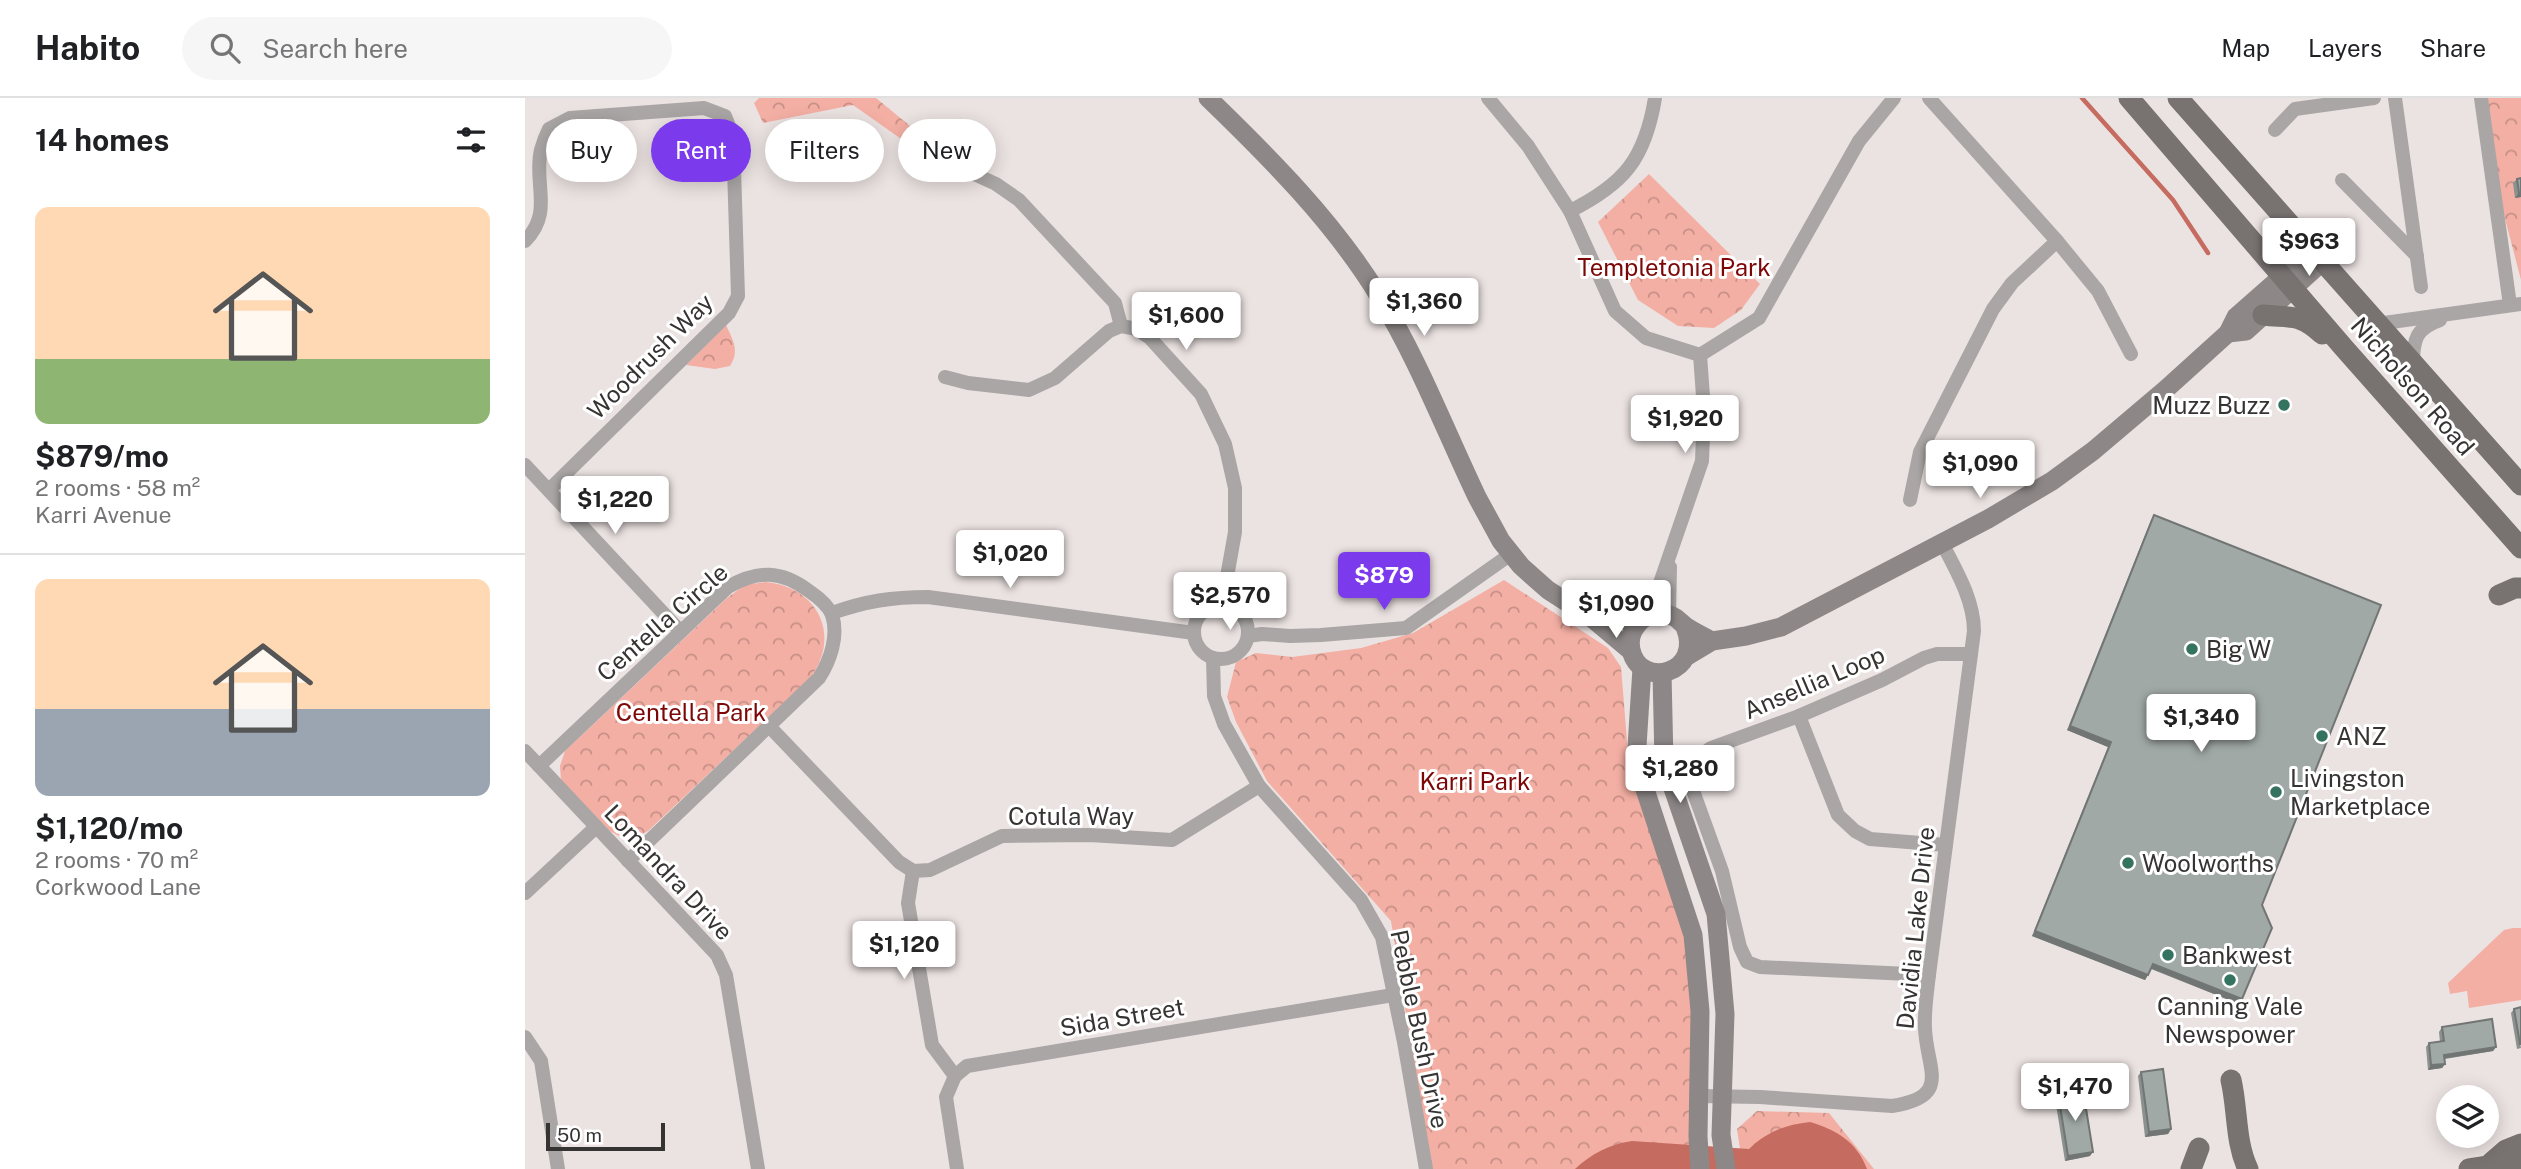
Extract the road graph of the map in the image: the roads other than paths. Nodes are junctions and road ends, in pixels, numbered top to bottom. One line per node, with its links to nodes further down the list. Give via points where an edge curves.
1 (1208, 98): 39 (street, via 1318,213 1363,271 1393,319 1477,497)
2 (1488, 98): 15 (street, via 1528,146)
3 (1655, 98): 15 (street, via 1650,129 1631,167 1598,197)
4 (1894, 98): 30 (street, via 1859,141 1759,318)
5 (1929, 98): 17 (street)
6 (2129, 98): 20 (main road, Nicholson Road)
7 (2178, 98): 18 (main road, Nicholson Road)
8 (2374, 98): 11 (street)
9 (2395, 98): 19 (street)
10 (2481, 98): 22 (street)
11 (2294, 104): 12 (street)
12 (2275, 130)
13 (2342, 180): 19 (street)
14 (992, 182): 26 (street, via 1019,200 1115,303)
15 (1570, 211): 30 (street, via 1615,312 1646,338)
16 (525, 241): 35 (street, Woodrush Way, via 541,214 540,152 549,128 570,118 704,108 725,116 733,136 738,296 729,313)
17 (2057, 241): 29 (street, via 2098,291); 36 (street, via 1993,309 1920,452)
18 (2317, 256): 20 (street); 25 (main road, Nicholson Road)
19 (2417, 256): 21 (street)
20 (2287, 281): 24 (street); 27 (street, via 2236,317); 28 (main road, Nicholson Road)
21 (2421, 287)
22 (2516, 304): 23 (street)
23 (2461, 313): 25 (street); 31 (street, via 2419,331)
24 (2263, 315): 27 (street, via 2246,331); 28 (main road, via 2299,318)
25 (2377, 324): 31 (main road, Nicholson Road)
26 (1121, 326): 32 (street, via 1098,339 1043,386 1029,390); 43 (street, via 1150,338 1201,394 1224,444 1235,488 1235,532)
27 (2228, 333): 37 (street, via 2093,451 2052,481)
28 (2344, 348): 38 (main road, Nicholson Road)
29 (2131, 354)
30 (1700, 355): 40 (street, via 1702,461)
31 (2413, 364): 34 (main road, Nicholson Road)
32 (945, 377)
33 (525, 465): 35 (street)
34 (2521, 485)
35 (549, 490): 49 (street)
36 (1910, 500)
37 (1942, 543): 52 (street, via 1781,626); 54 (street, Davidia Lake Drive, via 1974,617)
38 (2521, 548)
39 (1511, 554): 47 (street, via 1548,590); 51 (street, via 1406,628)
40 (1671, 555): 45 (street); 46 (street)
41 (2521, 588): 42 (main road)
42 (2499, 595)
43 (1222, 605): 50 (street, via 1199,617); 51 (street, via 1245,619)
44 (832, 613): 49 (street, Centella Circle, via 796,581 757,575 728,587); 50 (street, via 872,600 928,597); 60 (street, via 834,636 826,666)
45 (1669, 614): 46 (street); 48 (street)
46 (1644, 618): 47 (street); 53 (street, via 1630,639)
47 (1593, 620): 53 (street)
48 (1685, 627): 52 (street); 55 (street)
49 (680, 631): 62 (street, Centella Circle)
50 (1194, 633): 56 (street, via 1199,649)
51 (1248, 636): 56 (street, via 1239,653)
52 (1712, 641): 55 (street)
53 (1631, 650): 57 (street)
54 (1971, 654): 59 (street, Ansellia Loop, via 1924,658); 65 (street, Davidia Lake Drive)
55 (1687, 656): 58 (street, via 1681,665)
56 (1213, 658): 63 (street, Pebble Bush Drive, via 1214,696 1224,724)
57 (1642, 667): 58 (street); 74 (street, via 1636,762 1693,935 1700,1011)
58 (1662, 673): 75 (street, via 1664,762 1716,914 1725,1014)
59 (1799, 716): 65 (street, via 1838,815 1846,824 1870,839); 69 (street, Ansellia Loop, via 1711,748 1699,754 1691,766 1691,785 1722,872 1743,956 1760,967)
60 (768, 725): 66 (street); 67 (street, via 899,862)
61 (525, 751): 62 (street, Lomandra Drive)
62 (539, 765): 64 (street, Lomandra Drive)
63 (1259, 786): 67 (street, Cotula Way, via 1172,840 1002,836 929,870); 70 (street, Pebble Bush Drive, via 1361,900 1382,937)
64 (596, 827): 66 (street, Lomandra Drive); 68 (street)
65 (1945, 845): 69 (street, Davidia Lake Drive)
66 (628, 860): 81 (street, Lomandra Drive, via 717,955 726,975)
67 (913, 871): 72 (street, via 908,903 932,1045)
68 (525, 892)
69 (1929, 975): 75 (street, Davidia Lake Drive, via 1925,1026 1933,1070 1921,1098 1892,1106)
70 (1393, 995): 72 (street, Sida Street, via 967,1066); 83 (street, Pebble Bush Drive)
71 (525, 1037): 80 (street, via 541,1061)
72 (955, 1076): 82 (street, via 946,1097)
73 (2231, 1080): 87 (main road, via 2238,1137)
74 (1699, 1096): 75 (street, Davidia Lake Drive); 84 (street)
75 (1721, 1096): 85 (street)
76 (2521, 1144): 79 (main road)
77 (2199, 1148): 86 (main road)
78 (2521, 1161): 79 (main road)
79 (2478, 1168)
80 (558, 1169)
81 (758, 1169)
82 (957, 1169)
83 (1426, 1169)
84 (1700, 1169)
85 (1726, 1169)
86 (2190, 1169)
87 (2248, 1169)

